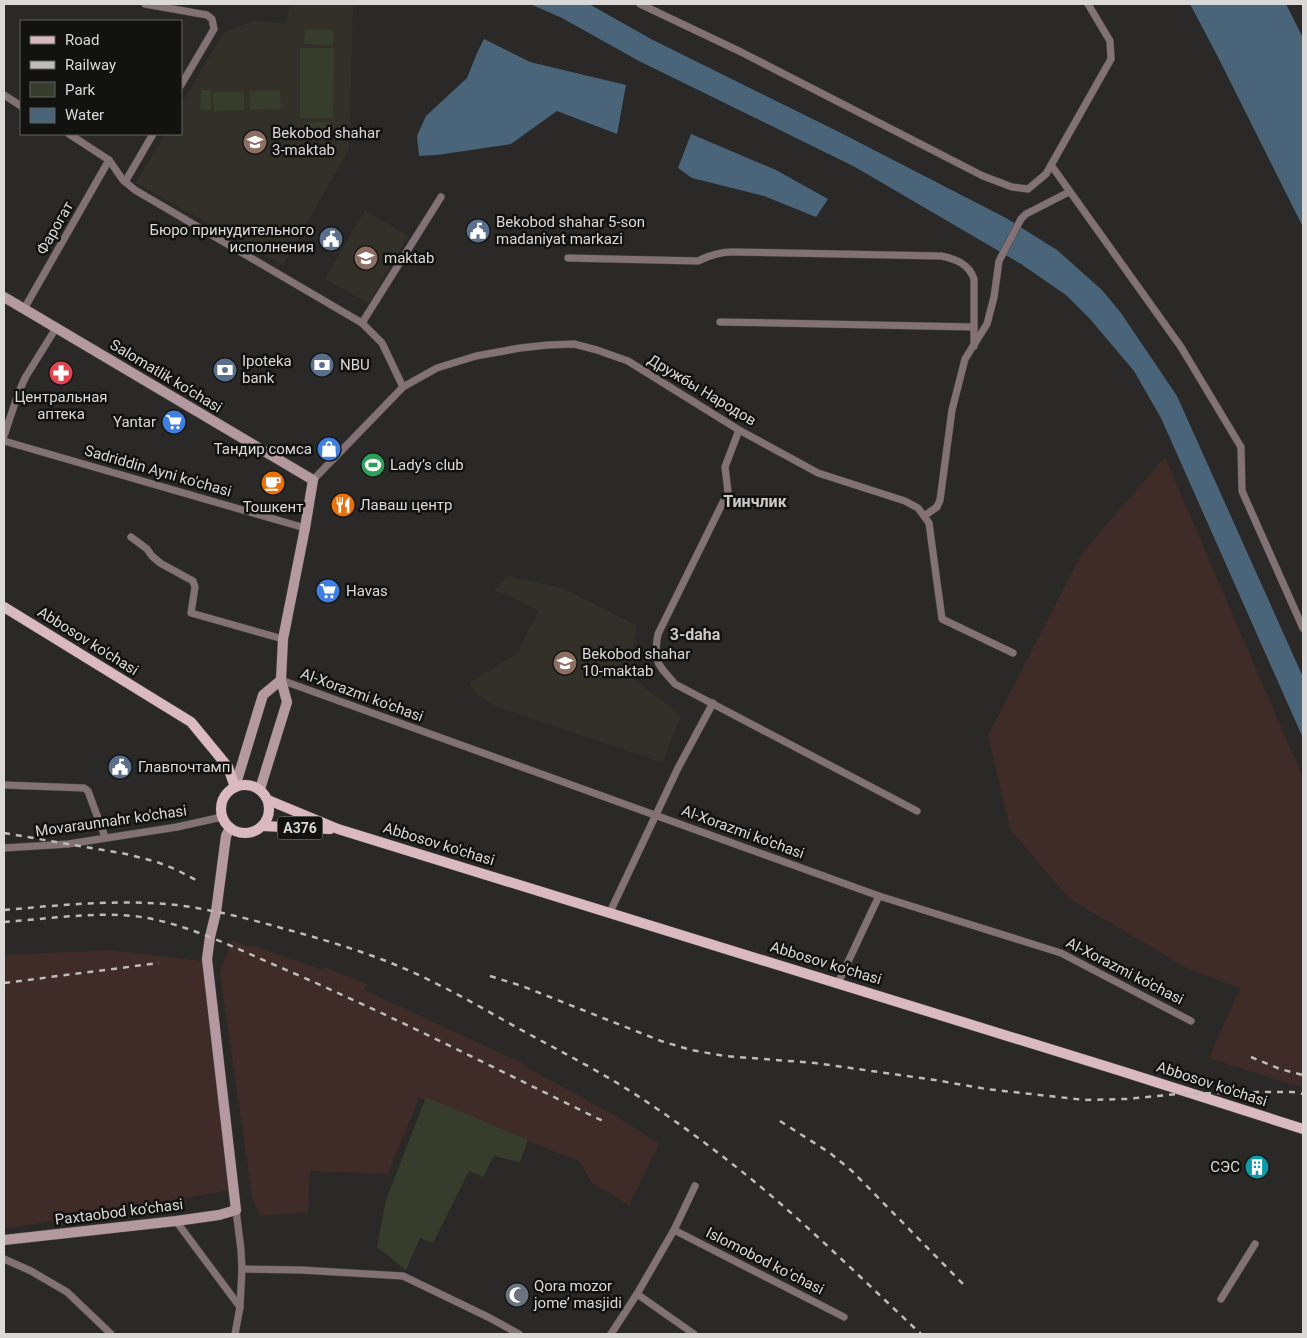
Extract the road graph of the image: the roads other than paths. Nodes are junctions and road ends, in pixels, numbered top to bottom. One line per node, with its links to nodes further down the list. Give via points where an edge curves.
1 (144, 4): 4 (street, via 206,15 212,19 214,29)
2 (640, 4): 10 (street, via 983,176 1012,187 1028,189 1046,174)
3 (1088, 4): 10 (street, via 1110,41 1111,59)
4 (182, 83)
5 (4, 95): 6 (street)
6 (20, 105)
7 (71, 135): 9 (street)
8 (152, 135): 11 (street)
9 (109, 160): 11 (street); 16 (street, Фарогат)
10 (1051, 165): 12 (street)
11 (125, 182): 17 (street)
12 (1070, 192): 21 (street, via 1021,219 999,262 987,324); 31 (street, via 1181,347 1241,447 1242,491)
13 (440, 197): 17 (street)
14 (568, 258): 19 (street, via 698,261 720,252 941,256 962,263 972,272)
15 (4, 297): 16 (street, Salomatlik ko‘chasi)
16 (24, 310): 20 (street, Salomatlik ko‘chasi)
17 (362, 322): 22 (street, via 382,343)
18 (720, 322): 19 (street)
19 (974, 326): 21 (street)
20 (56, 328): 24 (street, via 18,394); 26 (street, Salomatlik ko‘chasi)
21 (974, 346): 27 (street, via 965,359 952,410 940,500 937,507)
22 (404, 387): 23 (street, Дружбы Народов, via 437,368 476,356 520,348 574,344 628,361); 26 (street, Дружбы Народов)
23 (739, 430): 27 (street, Дружбы Народов, via 818,472 905,501 918,508); 35 (street, via 724,467 728,492 658,634 655,650 658,664 675,684)
24 (4, 436)
25 (4, 441): 28 (street, Sadriddin Ayni ko'chasi)
26 (313, 480): 28 (street)
27 (924, 516): 33 (street, via 929,523 942,619)
28 (305, 528): 32 (street)
29 (130, 537): 32 (street, via 160,563 193,581 191,613)
30 (4, 607): 37 (main road, Abbosov ko'chasi, via 191,722 228,767)
31 (1303, 628)
32 (283, 640): 34 (street)
33 (1013, 653)
34 (280, 680): 37 (street, via 264,695); 38 (street, via 287,702); 41 (street, Al-Xorazmi ko'chasi)
35 (713, 703): 40 (street); 41 (street)
36 (4, 785): 46 (street, via 88,790)
37 (235, 786): 38 (main road, via 248,784); 42 (main road, via 228,790 221,803)
38 (260, 789): 39 (main road)
39 (268, 800): 43 (main road, via 269,814); 45 (main road, Abbosov ko'chasi / A376)
40 (917, 811)
41 (656, 815): 48 (street, Al-Xorazmi ko'chasi); 49 (street)
42 (222, 817): 44 (main road); 46 (street, Movaraunnahr ko'chasi)
43 (262, 826): 44 (main road, via 248,833); 45 (main road, Abbosov ko'chasi / A376)
44 (230, 828): 54 (street, via 226,836 207,959)
45 (338, 829): 49 (main road, Abbosov ko'chasi)
46 (105, 838): 47 (street, Movaraunnahr ko'chasi)
47 (4, 848)
48 (879, 896): 50 (street); 51 (street, Al-Xorazmi ko'chasi, via 1061,954)
49 (610, 912): 50 (main road, Abbosov ko'chasi)
50 (838, 983): 52 (main road, Abbosov ko'chasi)
51 (1191, 1021)
52 (1303, 1129)
53 (695, 1186): 56 (street)
54 (236, 1210): 55 (street, Paxtaobod ko‘chasi); 60 (street)
55 (176, 1221): 57 (street, Paxtaobod ko‘chasi); 63 (street)
56 (674, 1230): 61 (street); 64 (street, Islomobod koʻchasi)
57 (4, 1240)
58 (1255, 1244): 62 (street)
59 (4, 1259): 65 (street, via 66,1292)
60 (242, 1269): 63 (street); 67 (street, via 403,1276)
61 (637, 1294): 68 (street); 69 (street)
62 (1221, 1299)
63 (240, 1307): 66 (street)
64 (844, 1317)
65 (112, 1334)
66 (234, 1334)
67 (519, 1334)
68 (611, 1334)
69 (694, 1334)

